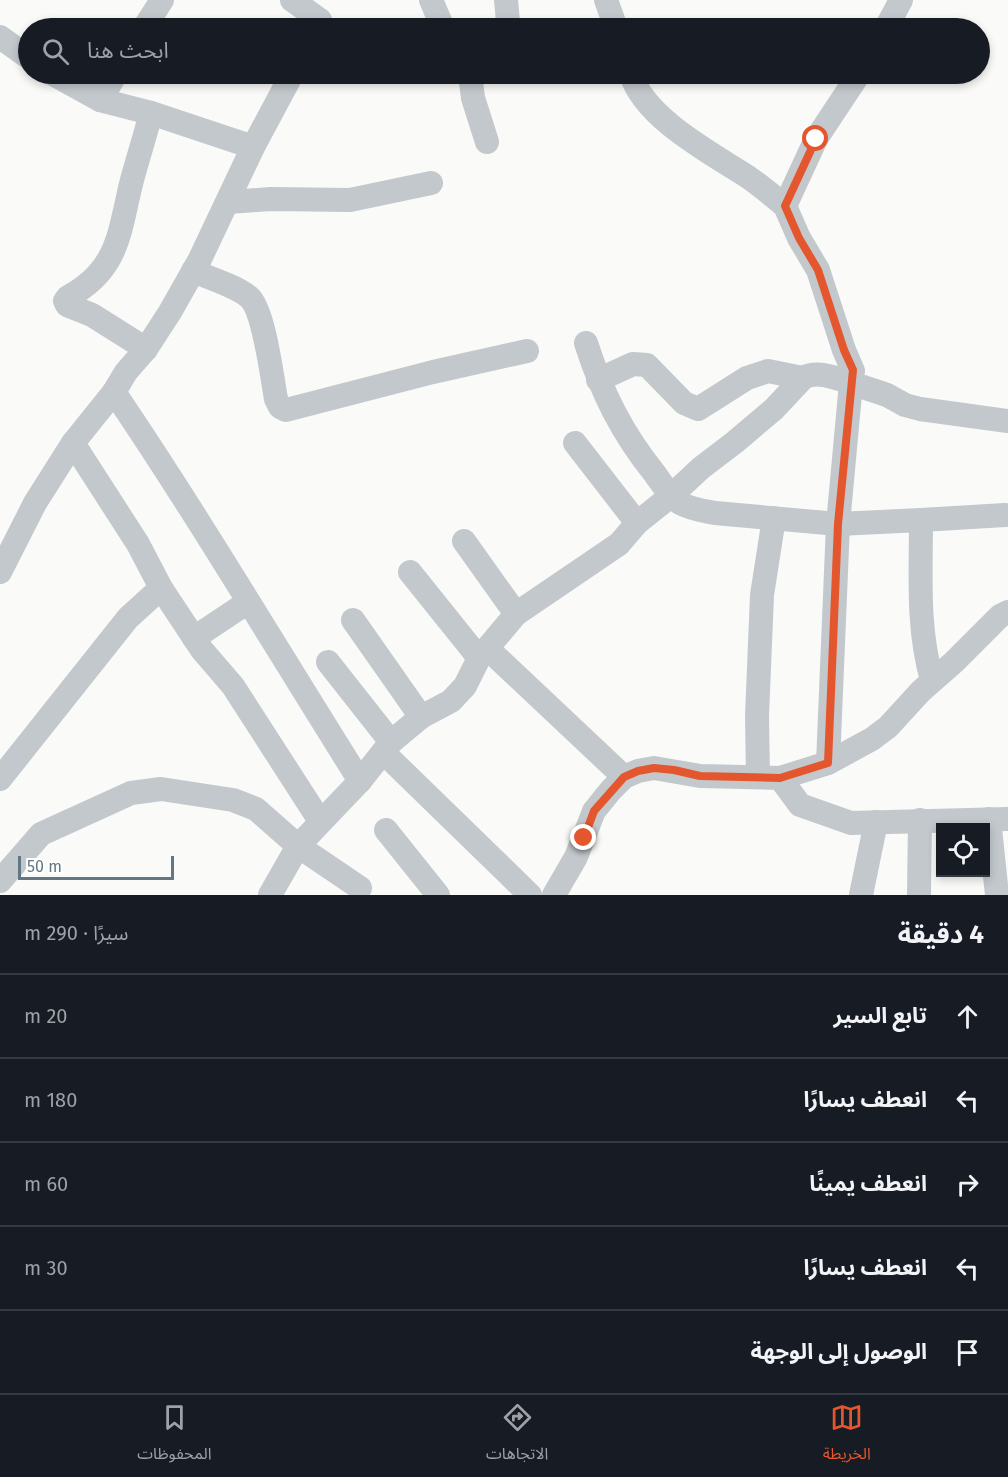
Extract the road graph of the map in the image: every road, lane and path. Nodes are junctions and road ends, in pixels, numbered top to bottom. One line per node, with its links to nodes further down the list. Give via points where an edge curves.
1 (162, 0): 7 (street)
2 (292, 0): 6 (street)
3 (432, 0): 8 (street)
4 (606, 0): 9 (street)
5 (902, 0): 10 (street)
6 (321, 16)
7 (150, 18)
8 (439, 18)
9 (612, 18)
10 (892, 18)
11 (0, 37): 12 (street)
12 (18, 50)
13 (71, 84): 19 (street)
14 (110, 84): 19 (street)
15 (287, 84): 22 (street)
16 (471, 84): 21 (street)
17 (636, 84): 25 (street, via 641,96 691,142 750,178)
18 (852, 84): 25 (street, via 816,139)
19 (100, 100): 20 (street)
20 (151, 113): 22 (street); 28 (street, via 113,251 97,276 65,301)
21 (487, 142)
22 (254, 147): 24 (street)
23 (431, 183): 24 (street, via 350,200)
24 (229, 201): 26 (street)
25 (785, 206): 32 (street, via 818,270 853,370)
26 (194, 271): 28 (street); 29 (street, via 251,298 259,312 276,399 286,411)
27 (586, 343): 31 (street)
28 (146, 349): 33 (street)
29 (527, 351)
30 (803, 378): 31 (street, via 768,371 747,378 698,409 684,403 647,365 633,364); 32 (street, via 822,375); 37 (street, via 774,409)
31 (598, 380): 37 (street, via 617,421)
32 (850, 383): 34 (street, via 920,409); 42 (street)
33 (114, 392): 36 (street); 47 (street, via 179,488)
34 (1008, 422)
35 (575, 442): 41 (street)
36 (73, 443): 44 (street, via 35,503); 46 (street, via 138,544)
37 (672, 495): 39 (street, via 695,509); 41 (street)
38 (1005, 515): 40 (street)
39 (774, 518): 42 (street); 59 (street, via 762,595 757,726)
40 (921, 520): 42 (street); 54 (street, via 921,606 925,655)
41 (637, 522): 49 (street, via 619,544)
42 (838, 524): 57 (street)
43 (464, 541): 49 (street)
44 (0, 572)
45 (410, 572): 52 (street)
46 (161, 588): 51 (street); 60 (street, via 128,618)
47 (248, 602): 51 (street); 61 (street)
48 (1008, 612): 54 (street)
49 (516, 614): 52 (street)
50 (353, 620): 55 (street)
51 (194, 638): 64 (street, via 233,686)
52 (484, 653): 55 (street, via 465,686 451,701); 58 (street)
53 (328, 662): 56 (street)
54 (932, 680): 57 (street, via 888,727)
55 (421, 717): 56 (street)
56 (387, 747): 61 (street); 72 (street)
57 (828, 763): 59 (street)
58 (624, 777): 59 (street, via 654,768 700,776); 73 (street, via 594,811 576,857)
59 (769, 778): 65 (street, via 800,805 851,823)
60 (0, 779)
61 (360, 781): 64 (street)
62 (998, 819): 63 (street); 76 (street)
63 (920, 820): 65 (street); 75 (street)
64 (321, 821): 67 (street)
65 (876, 822): 74 (street)
66 (386, 830): 71 (street)
67 (298, 846): 68 (street, via 256,809 233,800 161,789 131,793 41,834); 69 (street); 70 (street)
68 (0, 881)
69 (360, 888)
70 (270, 895)
71 (438, 895)
72 (530, 895)
73 (554, 895)
74 (861, 895)
75 (919, 895)
76 (997, 895)

